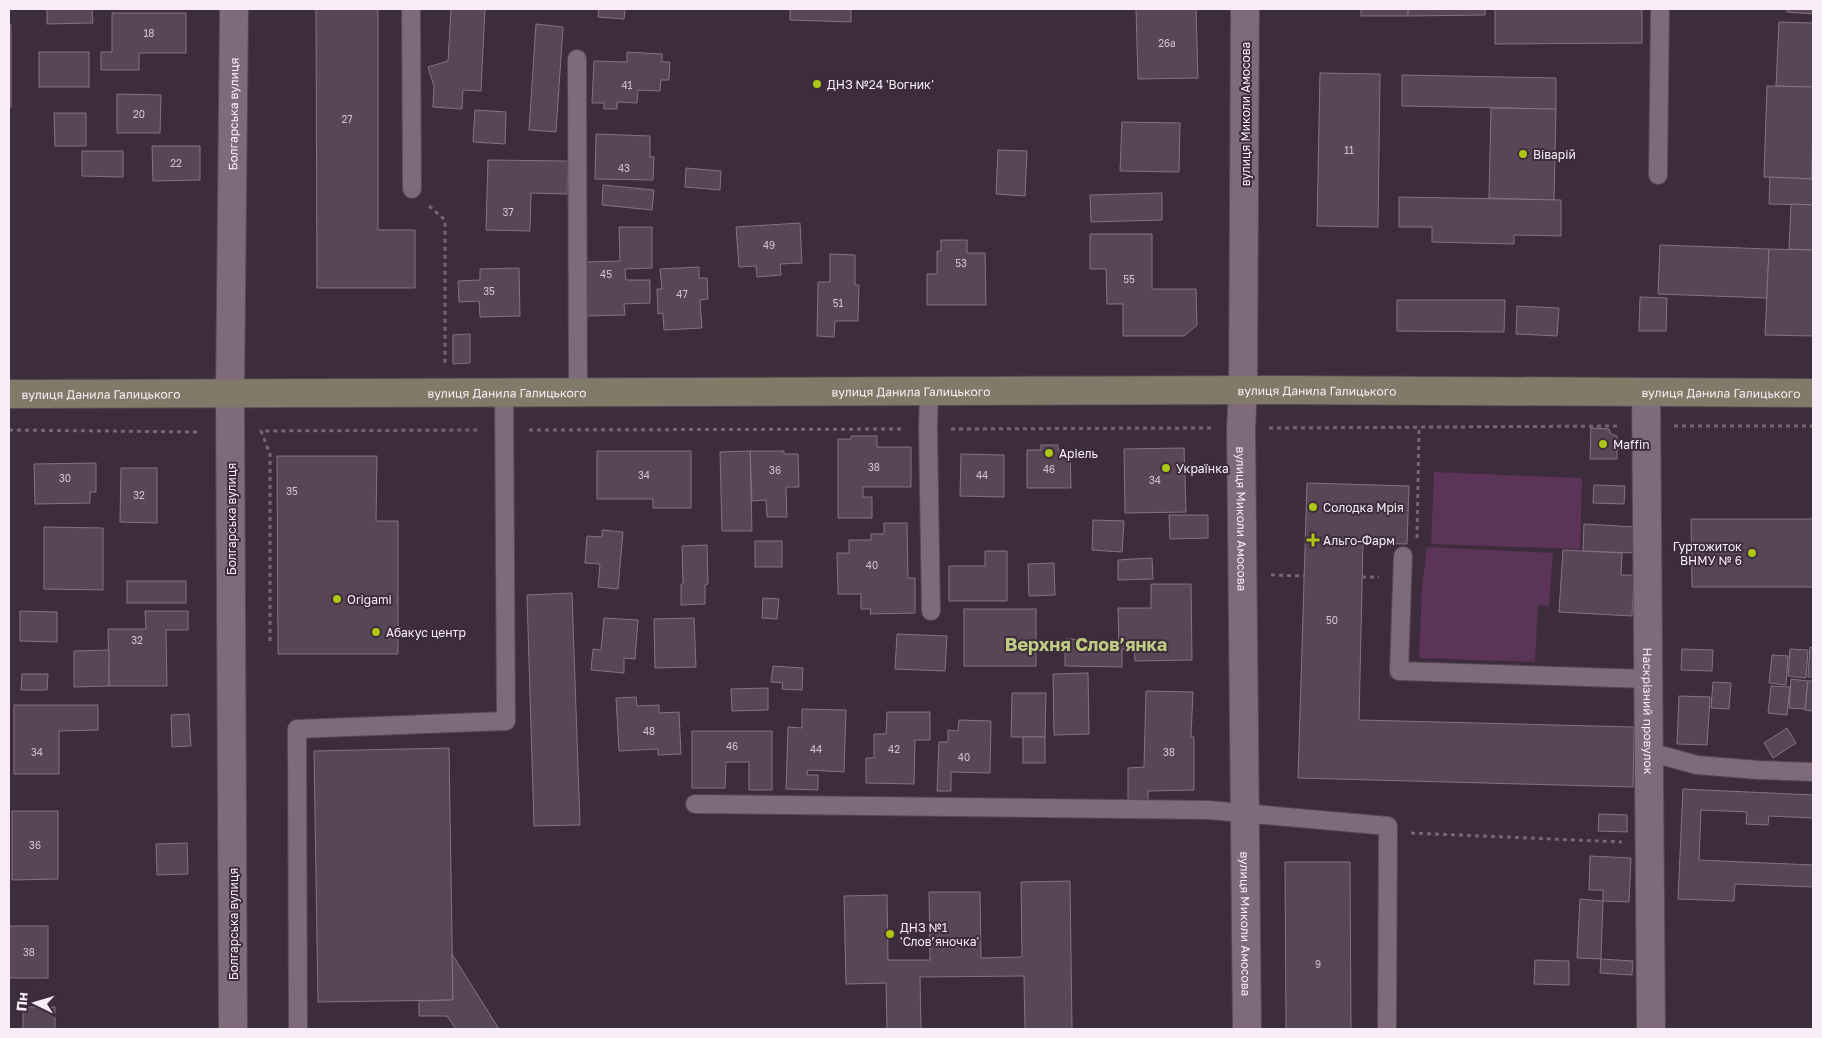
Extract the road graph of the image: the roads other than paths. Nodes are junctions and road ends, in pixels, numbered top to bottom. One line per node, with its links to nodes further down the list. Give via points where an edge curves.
1 (234, 9): 13 (street, Болгарська вулиця)
2 (411, 9): 7 (lane)
3 (1246, 9): 8 (street, вулиця Миколи Амосова)
4 (1660, 9): 6 (lane)
5 (576, 59): 11 (lane)
6 (1658, 175)
7 (412, 189)
8 (1243, 390): 9 (main road, вулиця Данила Галицького); 12 (main road, вулиця Данила Галицького); 22 (street, вулиця Миколи Амосова)
9 (929, 391): 11 (main road, вулиця Данила Галицького); 17 (lane)
10 (504, 392): 11 (main road, вулиця Данила Галицького); 13 (main road, вулиця Данила Галицького); 24 (lane, via 506,721 297,729)
11 (578, 392)
12 (1646, 392): 14 (main road, вулиця Данила Галицького); 18 (street, Наскрізний провулок)
13 (230, 393): 15 (main road, вулиця Данила Галицького); 23 (street, Болгарська вулиця)
14 (1813, 393)
15 (9, 394)
16 (1402, 556): 18 (lane, via 1399,671)
17 (931, 611)
18 (1648, 679): 19 (street, Наскрізний провулок)
19 (1649, 752): 20 (lane, via 1697,765); 27 (street, Наскрізний провулок)
20 (1813, 772)
21 (695, 804): 22 (lane, via 1208,810)
22 (1246, 814): 25 (street, вулиця Миколи Амосова); 26 (lane, via 1388,826)
23 (233, 1029)
24 (298, 1029)
25 (1247, 1029)
26 (1387, 1029)
27 (1651, 1029)

